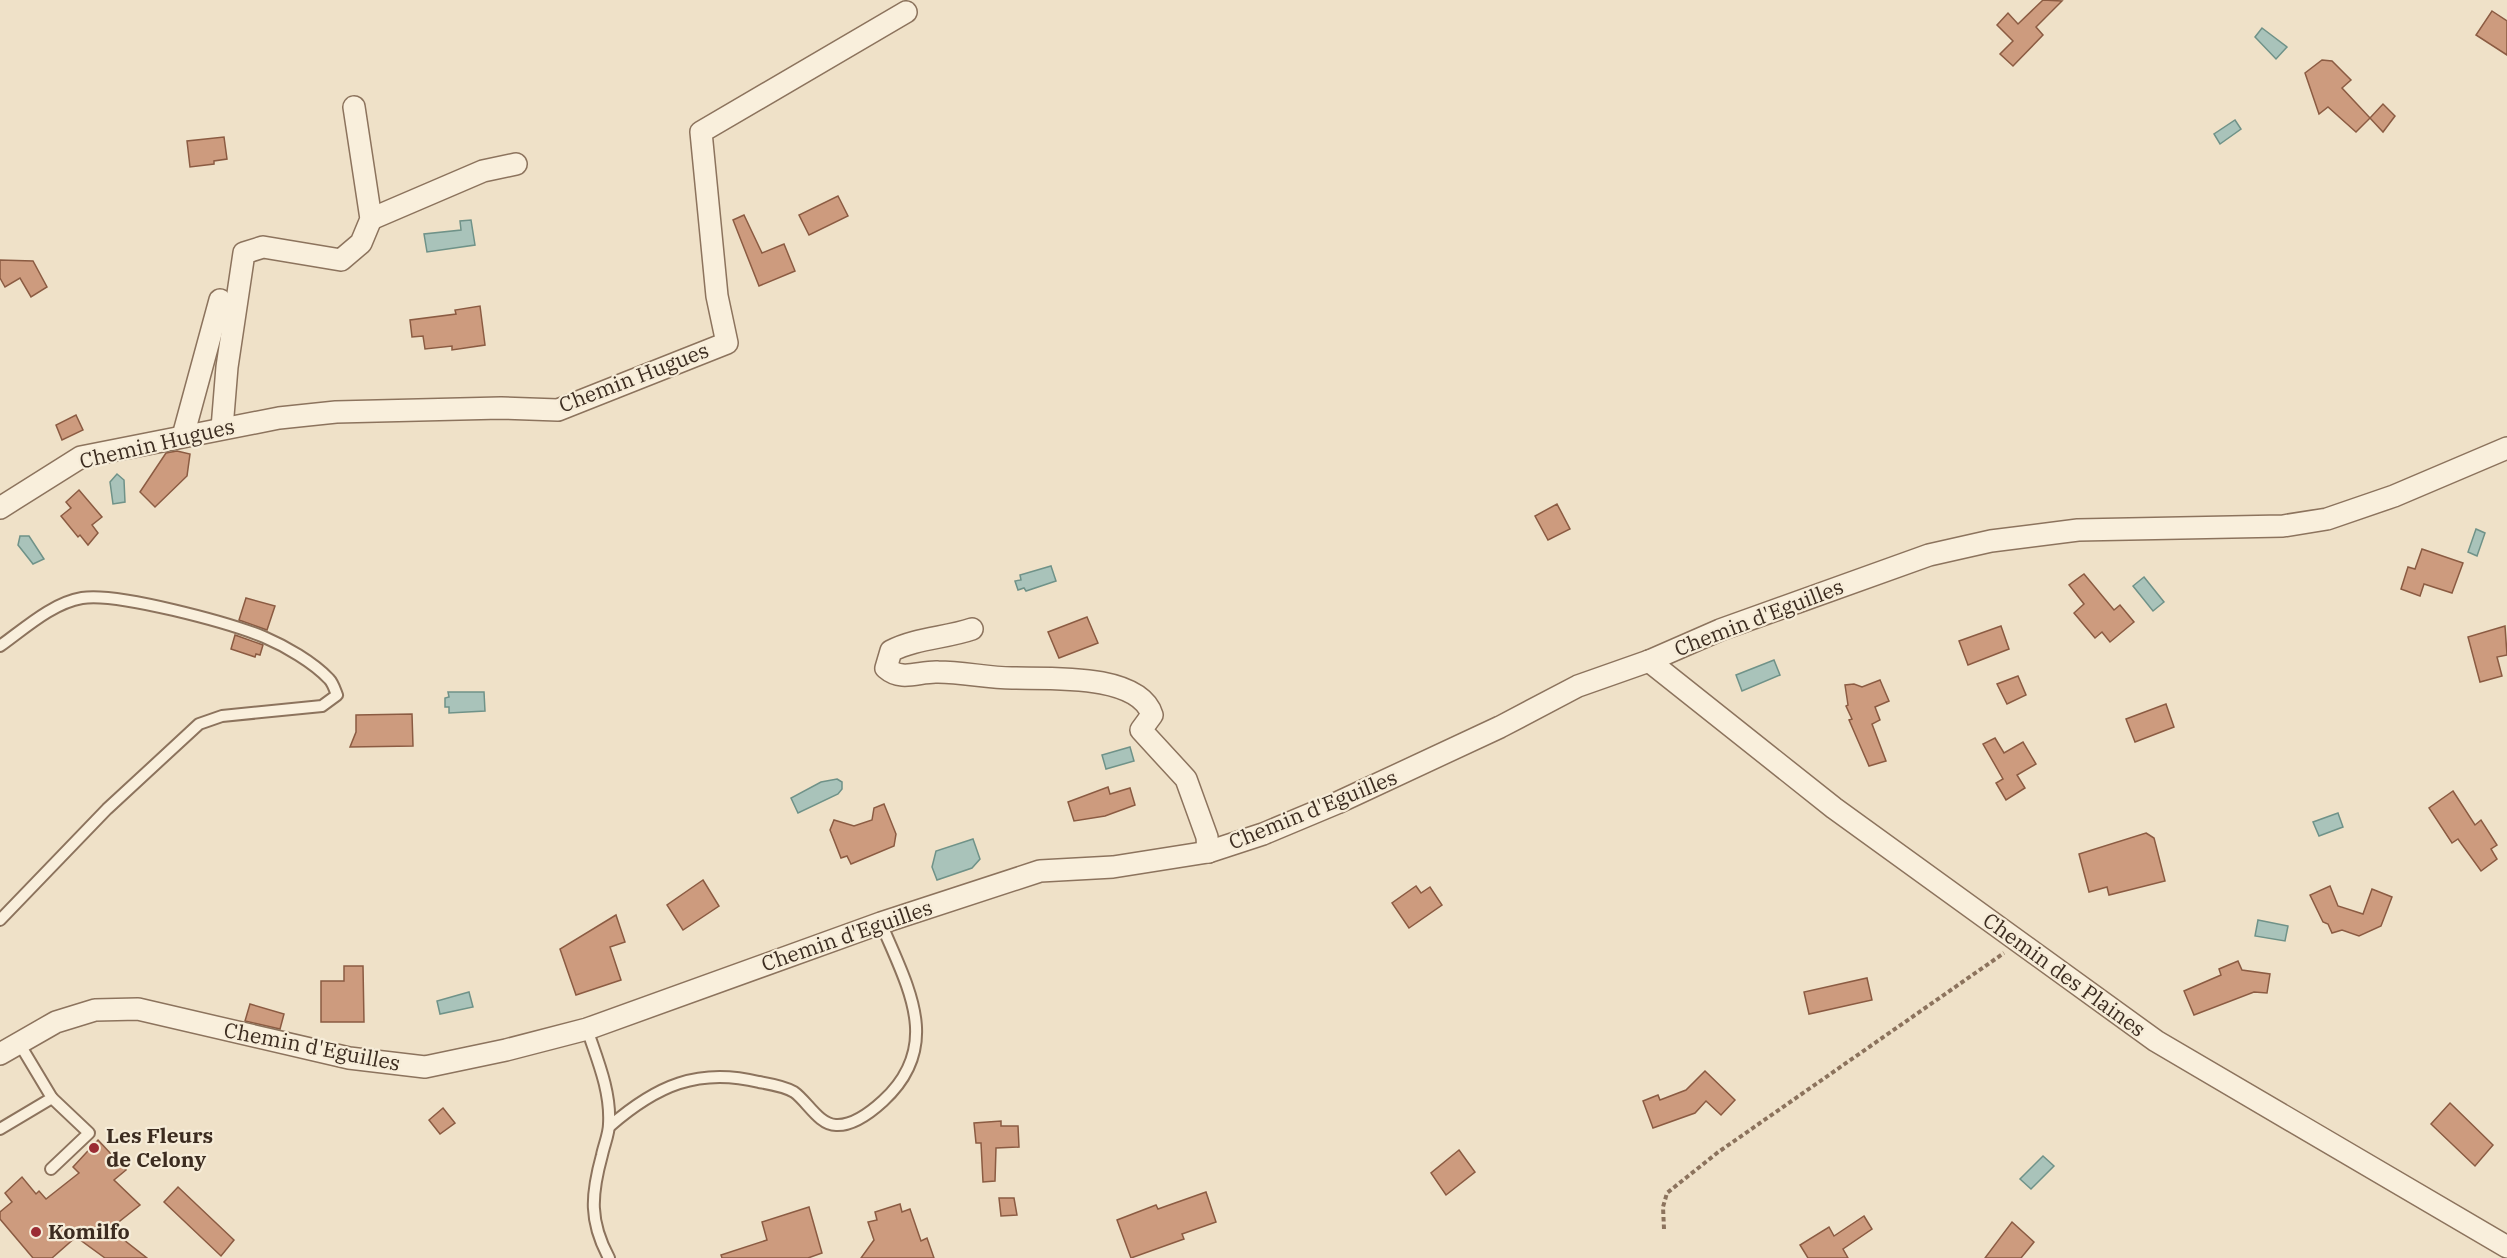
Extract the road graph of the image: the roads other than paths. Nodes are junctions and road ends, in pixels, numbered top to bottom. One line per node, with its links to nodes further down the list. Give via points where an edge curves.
1 (906, 12): 6 (street, Chemin Hugues, via 701,132 717,296 727,343 558,410 336,412)
2 (354, 107): 4 (street)
3 (516, 164): 4 (street, via 483,171)
4 (370, 219): 6 (street, via 361,243 341,260 264,247 244,253)
5 (220, 300): 7 (street)
6 (222, 428): 7 (street, Chemin Hugues)
7 (183, 436): 9 (street, Chemin Hugues, via 81,457)
8 (2507, 448): 12 (street, Chemin d'Eguilles, via 2394,496 2327,519 2283,526 2078,530 1991,541 1929,555 1720,630)
9 (0, 508)
10 (972, 629): 13 (street, via 900,646 891,651 886,668 894,675 905,676 925,671 1010,678 1057,677 1141,697 1152,715 1141,730 1186,779 1207,837)
11 (0, 646): 14 (lane, via 50,611 82,598 131,601 226,624 265,638 310,663 331,680 337,695 322,706 222,716 199,724 107,809)
12 (1649, 661): 13 (street, Chemin d'Eguilles, via 1578,686 1337,803); 23 (street, Chemin des Plaines, via 1834,808 2156,1041)
13 (1208, 852): 15 (street, Chemin d'Eguilles, via 1113,867 1040,871)
14 (0, 920)
15 (881, 923): 16 (street, Chemin d'Eguilles); 20 (lane, via 914,1007 918,1037 905,1078 874,1109 861,1118 836,1125 826,1122 793,1092 726,1076 697,1077 664,1088)
16 (587, 1029): 17 (street, Chemin d'Eguilles, via 425,1068 349,1058 138,1009 95,1010 56,1022); 20 (lane, via 606,1092)
17 (18, 1043): 18 (street, Chemin d'Eguilles); 19 (lane)
18 (0, 1054)
19 (52, 1098): 21 (lane); 22 (lane, via 89,1133)
20 (609, 1126): 24 (lane, via 592,1208 597,1235)
21 (0, 1130)
22 (51, 1169)
23 (2507, 1247)
24 (609, 1258)

